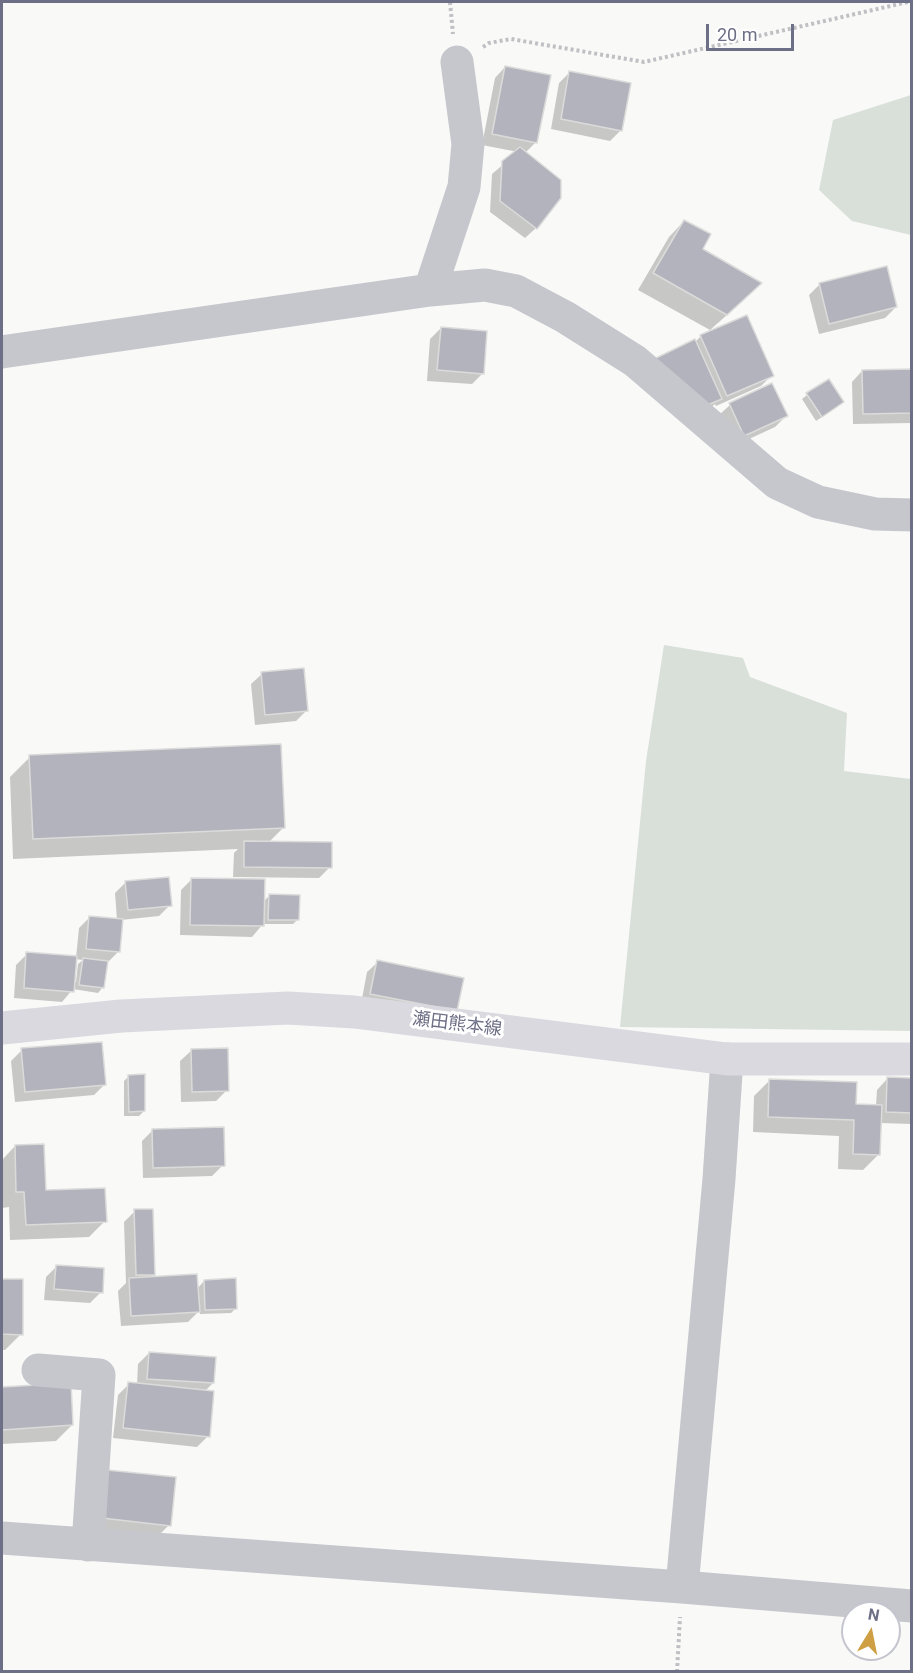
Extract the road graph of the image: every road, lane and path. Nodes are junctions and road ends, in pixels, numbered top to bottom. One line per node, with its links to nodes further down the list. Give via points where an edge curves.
1 (908, 2): 2 (path, via 644,62 511,39 489,43)
2 (457, 62): 3 (street, via 468,144 464,187)
3 (430, 290): 4 (street); 5 (street, via 485,285 516,291 636,361 777,483 818,502 875,514)
4 (2, 352)
5 (912, 515)
6 (2, 1028): 7 (main road, 瀬田熊本線, via 121,1016 299,1009 354,1012)
7 (727, 1059): 8 (main road, 瀬田熊本線); 12 (street)
8 (912, 1059)
9 (38, 1371): 11 (street, via 99,1375)
10 (2, 1538): 11 (street)
11 (87, 1545): 12 (street)
12 (682, 1587): 13 (street); 14 (path)
13 (912, 1606)
14 (677, 1671)

